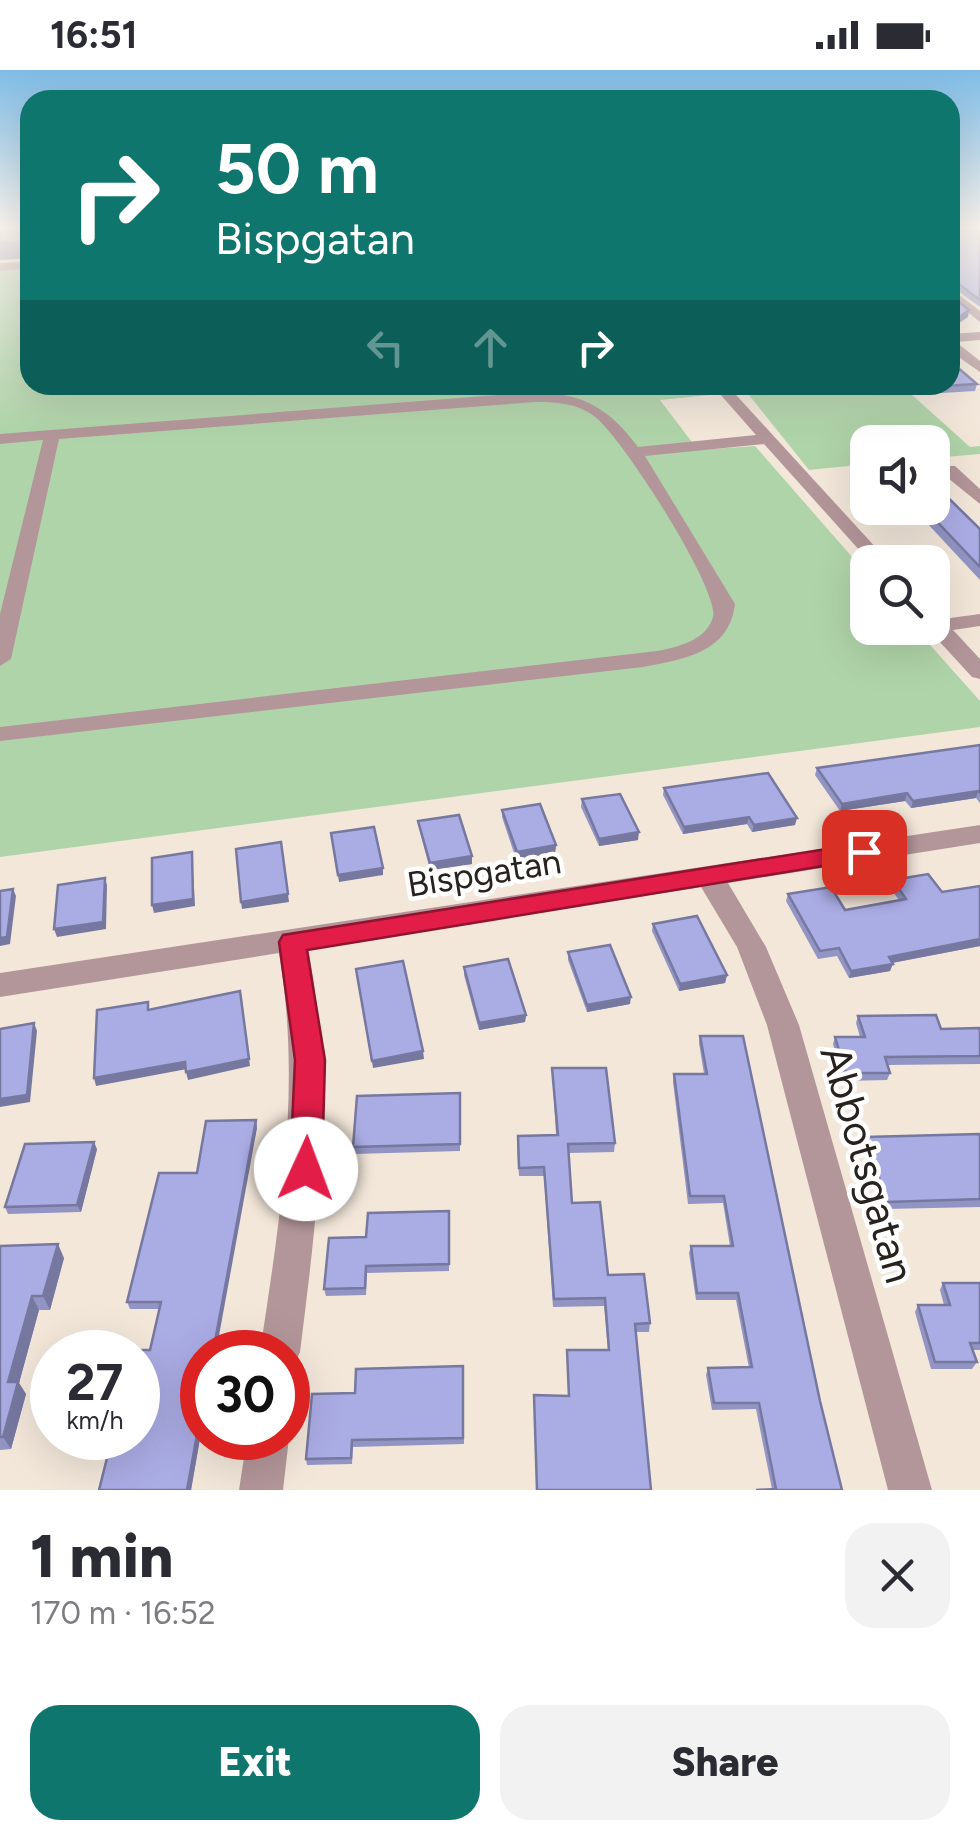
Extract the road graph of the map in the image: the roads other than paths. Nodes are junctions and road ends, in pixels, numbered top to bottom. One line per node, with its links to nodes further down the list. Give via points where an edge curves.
1 (960, 301): 2 (street)
2 (980, 318)
3 (960, 350): 4 (street)
4 (980, 368)
5 (728, 395): 8 (street)
6 (52, 435): 7 (street); 9 (street, via 535,396 598,410); 16 (street)
7 (0, 439)
8 (768, 439): 9 (street); 12 (street)
9 (634, 452): 18 (street, via 725,604 714,636 692,650)
10 (950, 472): 11 (street)
11 (980, 499)
12 (865, 545)
13 (980, 620): 14 (street)
14 (950, 621)
15 (950, 639): 17 (street)
16 (0, 659)
17 (980, 672)
18 (0, 734)
19 (980, 834): 20 (street, Bispgatan)
20 (708, 875): 21 (street, Bispgatan); 26 (street, Abbotsgatan, via 736,912 767,974)
21 (292, 942): 22 (street, Bispgatan); 23 (street, via 310,1060 306,1169)
22 (0, 984)
23 (283, 1330)
24 (265, 1460): 25 (street)
25 (261, 1490)
26 (910, 1490)

